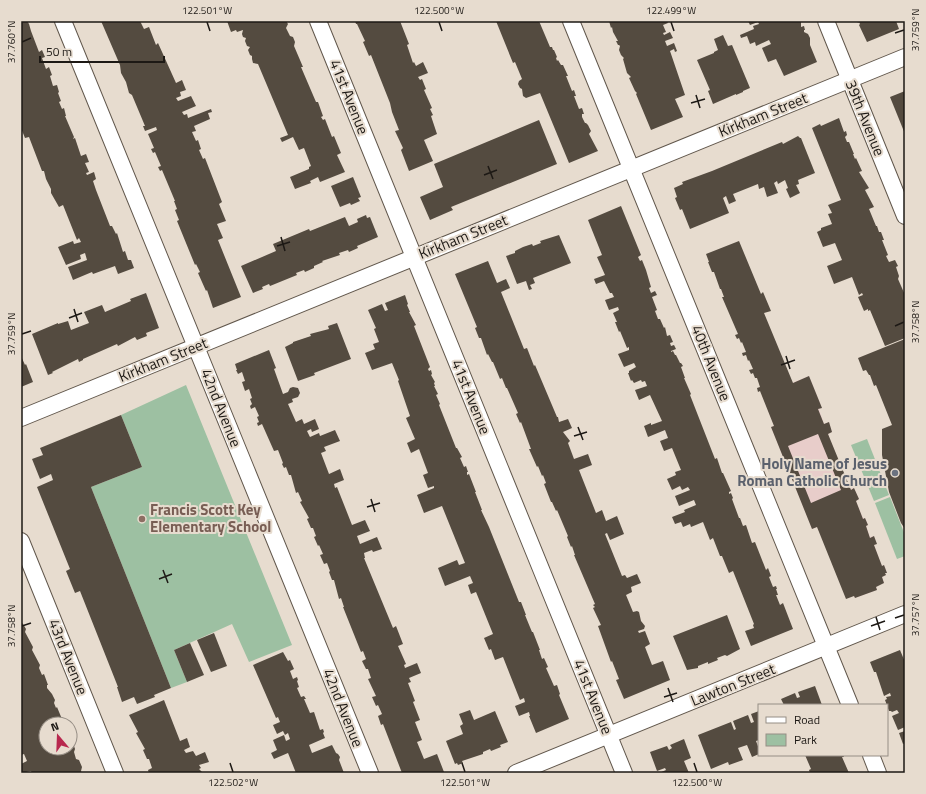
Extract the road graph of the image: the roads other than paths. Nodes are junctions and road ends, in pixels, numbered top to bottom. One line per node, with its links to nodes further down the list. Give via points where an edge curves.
1 (63, 21): 10 (street, 42nd Avenue)
2 (318, 21): 9 (street, 41st Avenue)
3 (572, 21): 7 (street, 40th Avenue)
4 (826, 21): 6 (street, 39th Avenue)
5 (905, 57): 6 (street, Kirkham Street)
6 (850, 80): 7 (street, Kirkham Street); 8 (street, 39th Avenue)
7 (632, 169): 9 (street, Kirkham Street); 14 (street, 40th Avenue)
8 (905, 216)
9 (414, 257): 10 (street, Kirkham Street); 16 (street, 41st Avenue)
10 (196, 346): 11 (street, Kirkham Street); 19 (street, 42nd Avenue)
11 (21, 418)
12 (21, 541): 18 (street, 43rd Avenue)
13 (905, 614): 14 (street, Lawton Street)
14 (826, 647): 15 (street, 40th Avenue); 16 (street, Lawton Street)
15 (850, 704)
16 (609, 735): 20 (street, Lawton Street); 21 (street, 41st Avenue)
17 (871, 756): 22 (street)
18 (116, 773)
19 (370, 773)
20 (516, 773)
21 (624, 773)
22 (878, 773)

